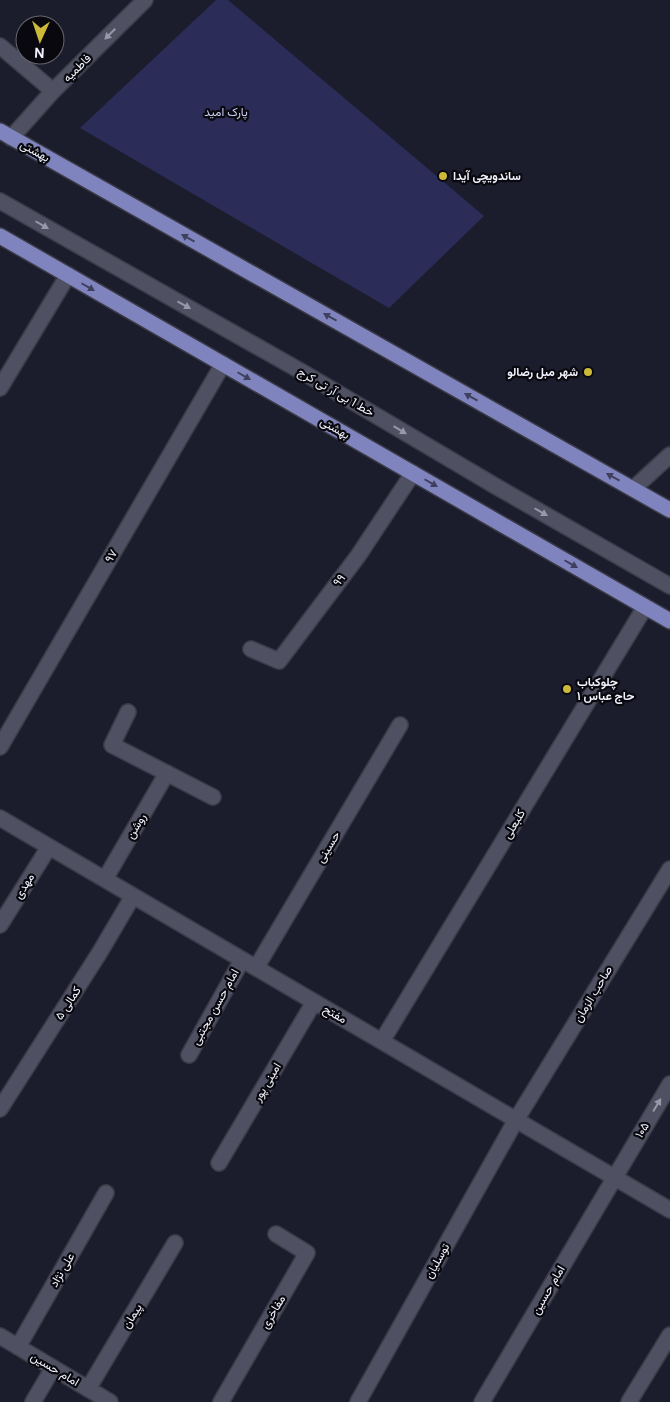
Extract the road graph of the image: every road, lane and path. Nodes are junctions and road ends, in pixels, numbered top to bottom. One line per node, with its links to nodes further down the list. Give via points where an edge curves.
1 (145, 0): 3 (street, فاطمیه, one-way to 3)
2 (0, 46): 3 (street)
3 (53, 91): 4 (street, فاطمیه)
4 (5, 135): 12 (main road, بهشتی, one-way to 4)
5 (0, 201): 14 (street, خط 1 بی آر تی کرج, one-way to 14)
6 (0, 236): 7 (main road, بهشتی)
7 (68, 275): 8 (main road, بهشتی, one-way to 8); 9 (street)
8 (223, 364): 11 (main road, بهشتی, one-way to 11); 20 (street, ۹۷)
9 (0, 388)
10 (670, 456): 12 (street)
11 (413, 473): 15 (main road, بهشتی, one-way to 15); 17 (street, ۹۹, via 358,556 279,661)
12 (633, 489): 13 (main road, بهشتی)
13 (670, 510)
14 (670, 586)
15 (645, 606): 16 (main road, بهشتی); 32 (street, کلبعلی)
16 (670, 621)
17 (251, 649)
18 (128, 712): 21 (street, via 112,745)
19 (400, 725): 30 (street, حسینی)
20 (0, 747)
21 (168, 772): 22 (street); 26 (street, روشن)
22 (213, 798)
23 (0, 818): 24 (street, مفتح)
24 (49, 847): 26 (street, مفتح); 28 (street, مهدی)
25 (670, 869): 36 (street, صاحب الزمان)
26 (105, 880): 27 (street, مفتح)
27 (133, 896): 29 (street, مفتح); 35 (street, ۵ کمالی)
28 (0, 925)
29 (242, 960): 30 (street, مفتح); 33 (street, امام حسن مجتبی)
30 (256, 968): 31 (street, مفتح)
31 (314, 1002): 32 (street, مفتح); 37 (street, امینی پور)
32 (382, 1042): 36 (street, مفتح)
33 (189, 1055)
34 (670, 1084): 38 (street, ۱۰۵, one-way to 34)
35 (0, 1109)
36 (516, 1120): 38 (street, مفتح); 51 (street, توسلیان)
37 (219, 1163)
38 (614, 1177): 40 (street, مفتح); 52 (street, امام حسین)
39 (106, 1193): 45 (street, علی نژاد)
40 (670, 1210)
41 (276, 1234): 50 (street, مفاخری, via 308,1253)
42 (175, 1243): 47 (street, پیمان)
43 (670, 1335): 53 (street)
44 (0, 1336): 45 (street, امام حسین)
45 (18, 1347): 46 (street, امام حسین)
46 (52, 1368): 47 (street, امام حسین); 48 (street)
47 (88, 1388): 49 (street, امام حسین)
48 (33, 1402)
49 (110, 1402)
50 (221, 1402)
51 (358, 1402)
52 (482, 1402)
53 (629, 1402)

